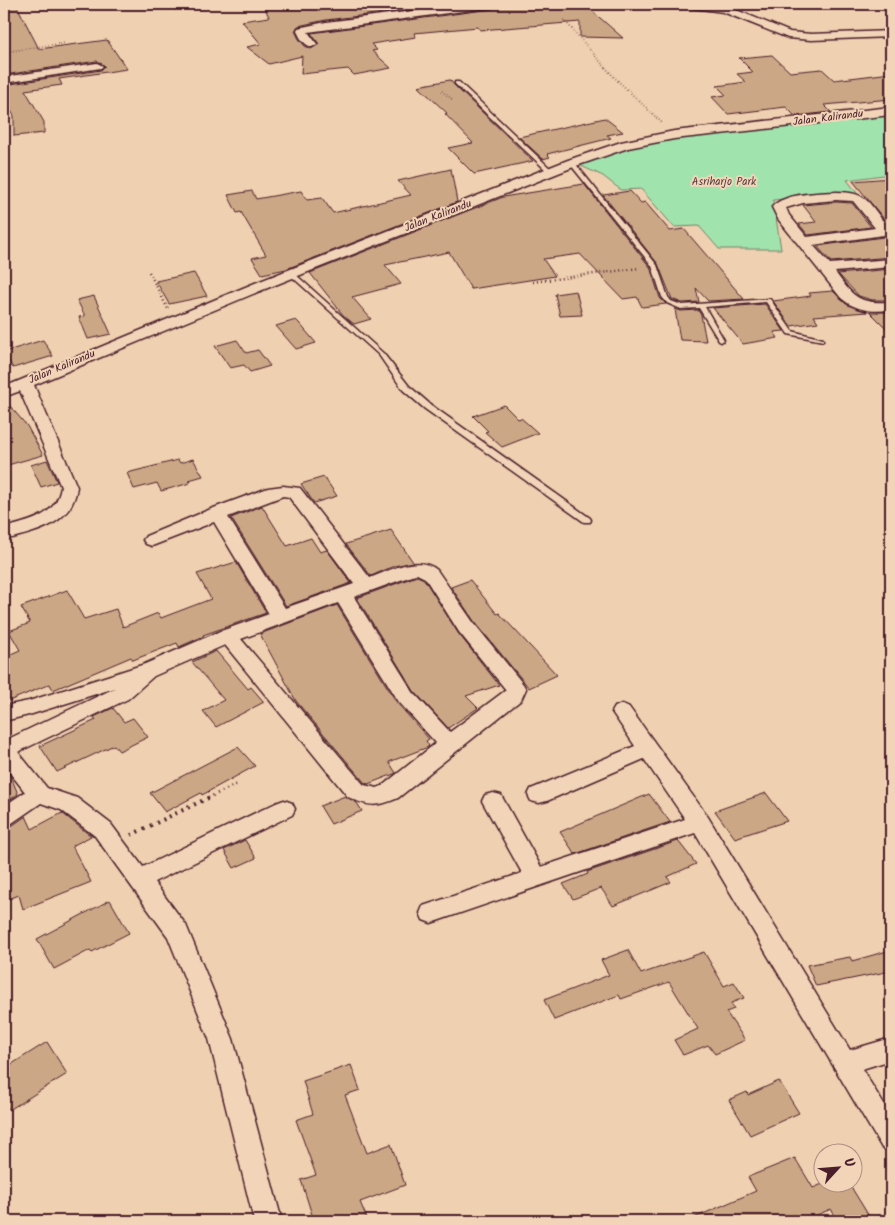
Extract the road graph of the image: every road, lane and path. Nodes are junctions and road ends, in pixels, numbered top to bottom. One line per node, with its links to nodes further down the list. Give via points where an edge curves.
1 (492, 4): 6 (street, via 302,30)
2 (685, 4): 4 (street, via 725,10 772,30 801,37)
3 (564, 20): 12 (path, via 613,76)
4 (891, 34)
5 (65, 43): 7 (path)
6 (312, 44)
7 (4, 52)
8 (97, 66): 9 (street)
9 (4, 80)
10 (457, 83): 14 (lane)
11 (891, 111): 12 (street, Jalan Kalirandu)
12 (674, 135): 13 (street, Jalan Kalirandu, via 625,145)
13 (572, 163): 14 (street, Jalan Kalirandu); 18 (lane)
14 (551, 172): 21 (street, Jalan Kalirandu)
15 (888, 230): 16 (street); 16 (street, via 856,196 782,204 779,211)
16 (803, 242): 19 (street)
17 (891, 263): 19 (street)
18 (656, 266): 22 (path); 23 (lane, via 669,302 681,307)
19 (826, 269): 24 (street, via 841,290 860,306)
20 (149, 272): 25 (path)
21 (292, 274): 25 (street, Jalan Kalirandu); 31 (lane, via 381,354 406,388 428,407)
22 (533, 282)
23 (701, 306): 26 (lane); 27 (lane, via 768,300 790,333)
24 (891, 306)
25 (174, 320): 28 (street, Jalan Kalirandu)
26 (721, 340)
27 (821, 340)
28 (25, 383): 29 (street, Jalan Kalirandu); 32 (street, via 69,487 69,497 63,509 52,518)
29 (4, 392)
30 (217, 513): 33 (street); 34 (street, via 274,492 294,492); 36 (street)
31 (587, 520)
32 (4, 534)
33 (152, 540)
34 (365, 585): 35 (street); 41 (street, via 416,568 426,570 516,689 509,700)
35 (342, 594): 36 (street); 41 (street, via 406,697)
36 (280, 616): 37 (street)
37 (228, 636): 38 (street); 41 (street, via 356,791 366,796 378,798 390,792)
38 (152, 668): 40 (street); 43 (street, via 121,694)
39 (622, 712): 42 (street)
40 (4, 713)
41 (449, 744)
42 (648, 749): 46 (street); 50 (street)
43 (4, 750): 45 (street)
44 (237, 784): 51 (path)
45 (39, 794): 49 (street); 51 (street, via 83,813 104,830)
46 (539, 795)
47 (493, 801): 53 (street)
48 (284, 809): 52 (street)
49 (4, 817)
50 (700, 823): 53 (street); 56 (street)
51 (114, 844): 52 (street)
52 (139, 878): 58 (street, via 178,932 220,1039)
53 (536, 878): 54 (street)
54 (431, 913)
55 (891, 1049): 56 (street)
56 (844, 1064): 57 (street)
57 (891, 1139)
58 (268, 1221)

